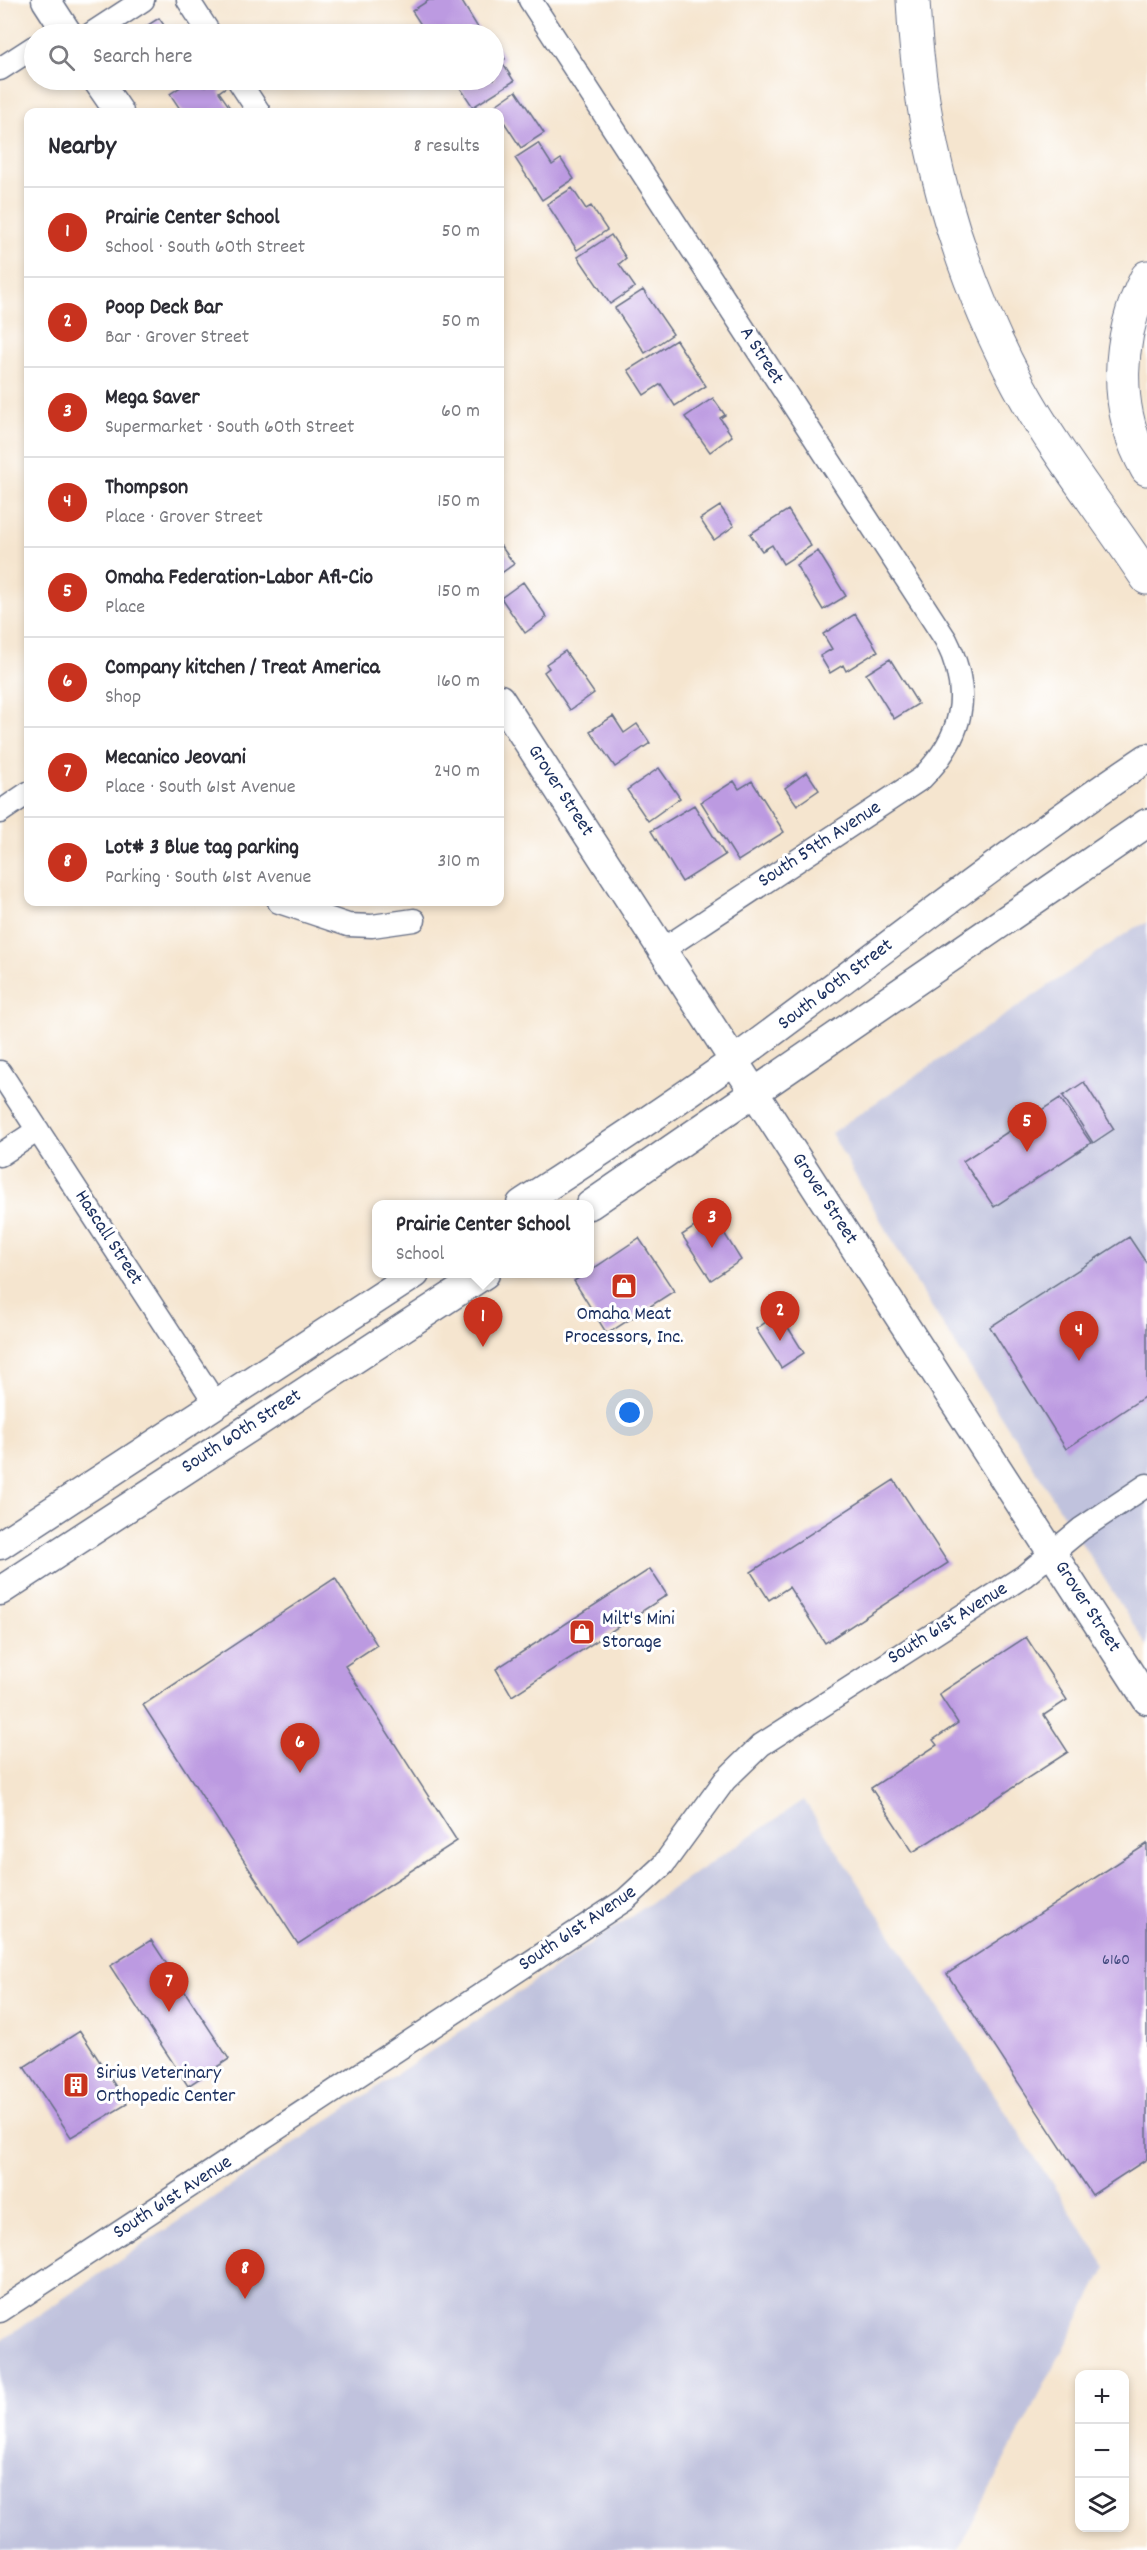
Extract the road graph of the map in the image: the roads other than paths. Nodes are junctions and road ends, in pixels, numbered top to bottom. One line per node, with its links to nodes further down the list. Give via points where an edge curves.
1 (45, 0): 6 (main road)
2 (143, 0): 7 (street)
3 (188, 0): 8 (street)
4 (530, 0): 19 (street, A Street, via 946,640 960,676)
5 (913, 0): 17 (highway, via 918,68 933,157 947,212 978,298 1036,414)
6 (62, 24)
7 (89, 24)
8 (204, 24)
9 (24, 53): 10 (street)
10 (0, 69)
11 (105, 90): 13 (main road)
12 (245, 90): 14 (street)
13 (116, 108)
14 (256, 108)
15 (1147, 277): 16 (highway, via 1128,325 1122,390 1127,423)
16 (1147, 469)
17 (1147, 578)
18 (504, 705): 26 (main road, Grover Street)
19 (958, 722): 26 (street, South 59th Avenue, via 948,747 922,778)
20 (1147, 758): 27 (main road, South 60th Street)
21 (24, 796): 22 (street)
22 (0, 812)
23 (1147, 823): 29 (main road, South 60th Street)
24 (290, 906): 25 (street, via 348,926)
25 (414, 920)
26 (662, 950): 27 (main road, Grover Street)
27 (735, 1060): 29 (main road, Grover Street); 32 (main road, South 60th Street)
28 (0, 1072): 30 (street, Hascall Street)
29 (755, 1092): 33 (main road, South 60th Street); 41 (main road, Grover Street)
30 (38, 1130): 31 (street); 37 (street, Hascall Street)
31 (0, 1155)
32 (527, 1200)
33 (594, 1202)
34 (410, 1278): 37 (main road, South 60th Street)
35 (413, 1278): 38 (main road, via 375,1321 282,1382 276,1389)
36 (479, 1278): 38 (main road, South 60th Street)
37 (216, 1404): 40 (main road, South 60th Street)
38 (280, 1407): 42 (main road, South 60th Street)
39 (1147, 1485): 41 (street, South 61st Avenue, via 1081,1529)
40 (0, 1545)
41 (1053, 1554): 43 (main road, Grover Street); 44 (street, South 61st Avenue, via 761,1744 725,1780 663,1865 625,1900)
42 (0, 1591)
43 (1147, 1700)
44 (0, 2312)

